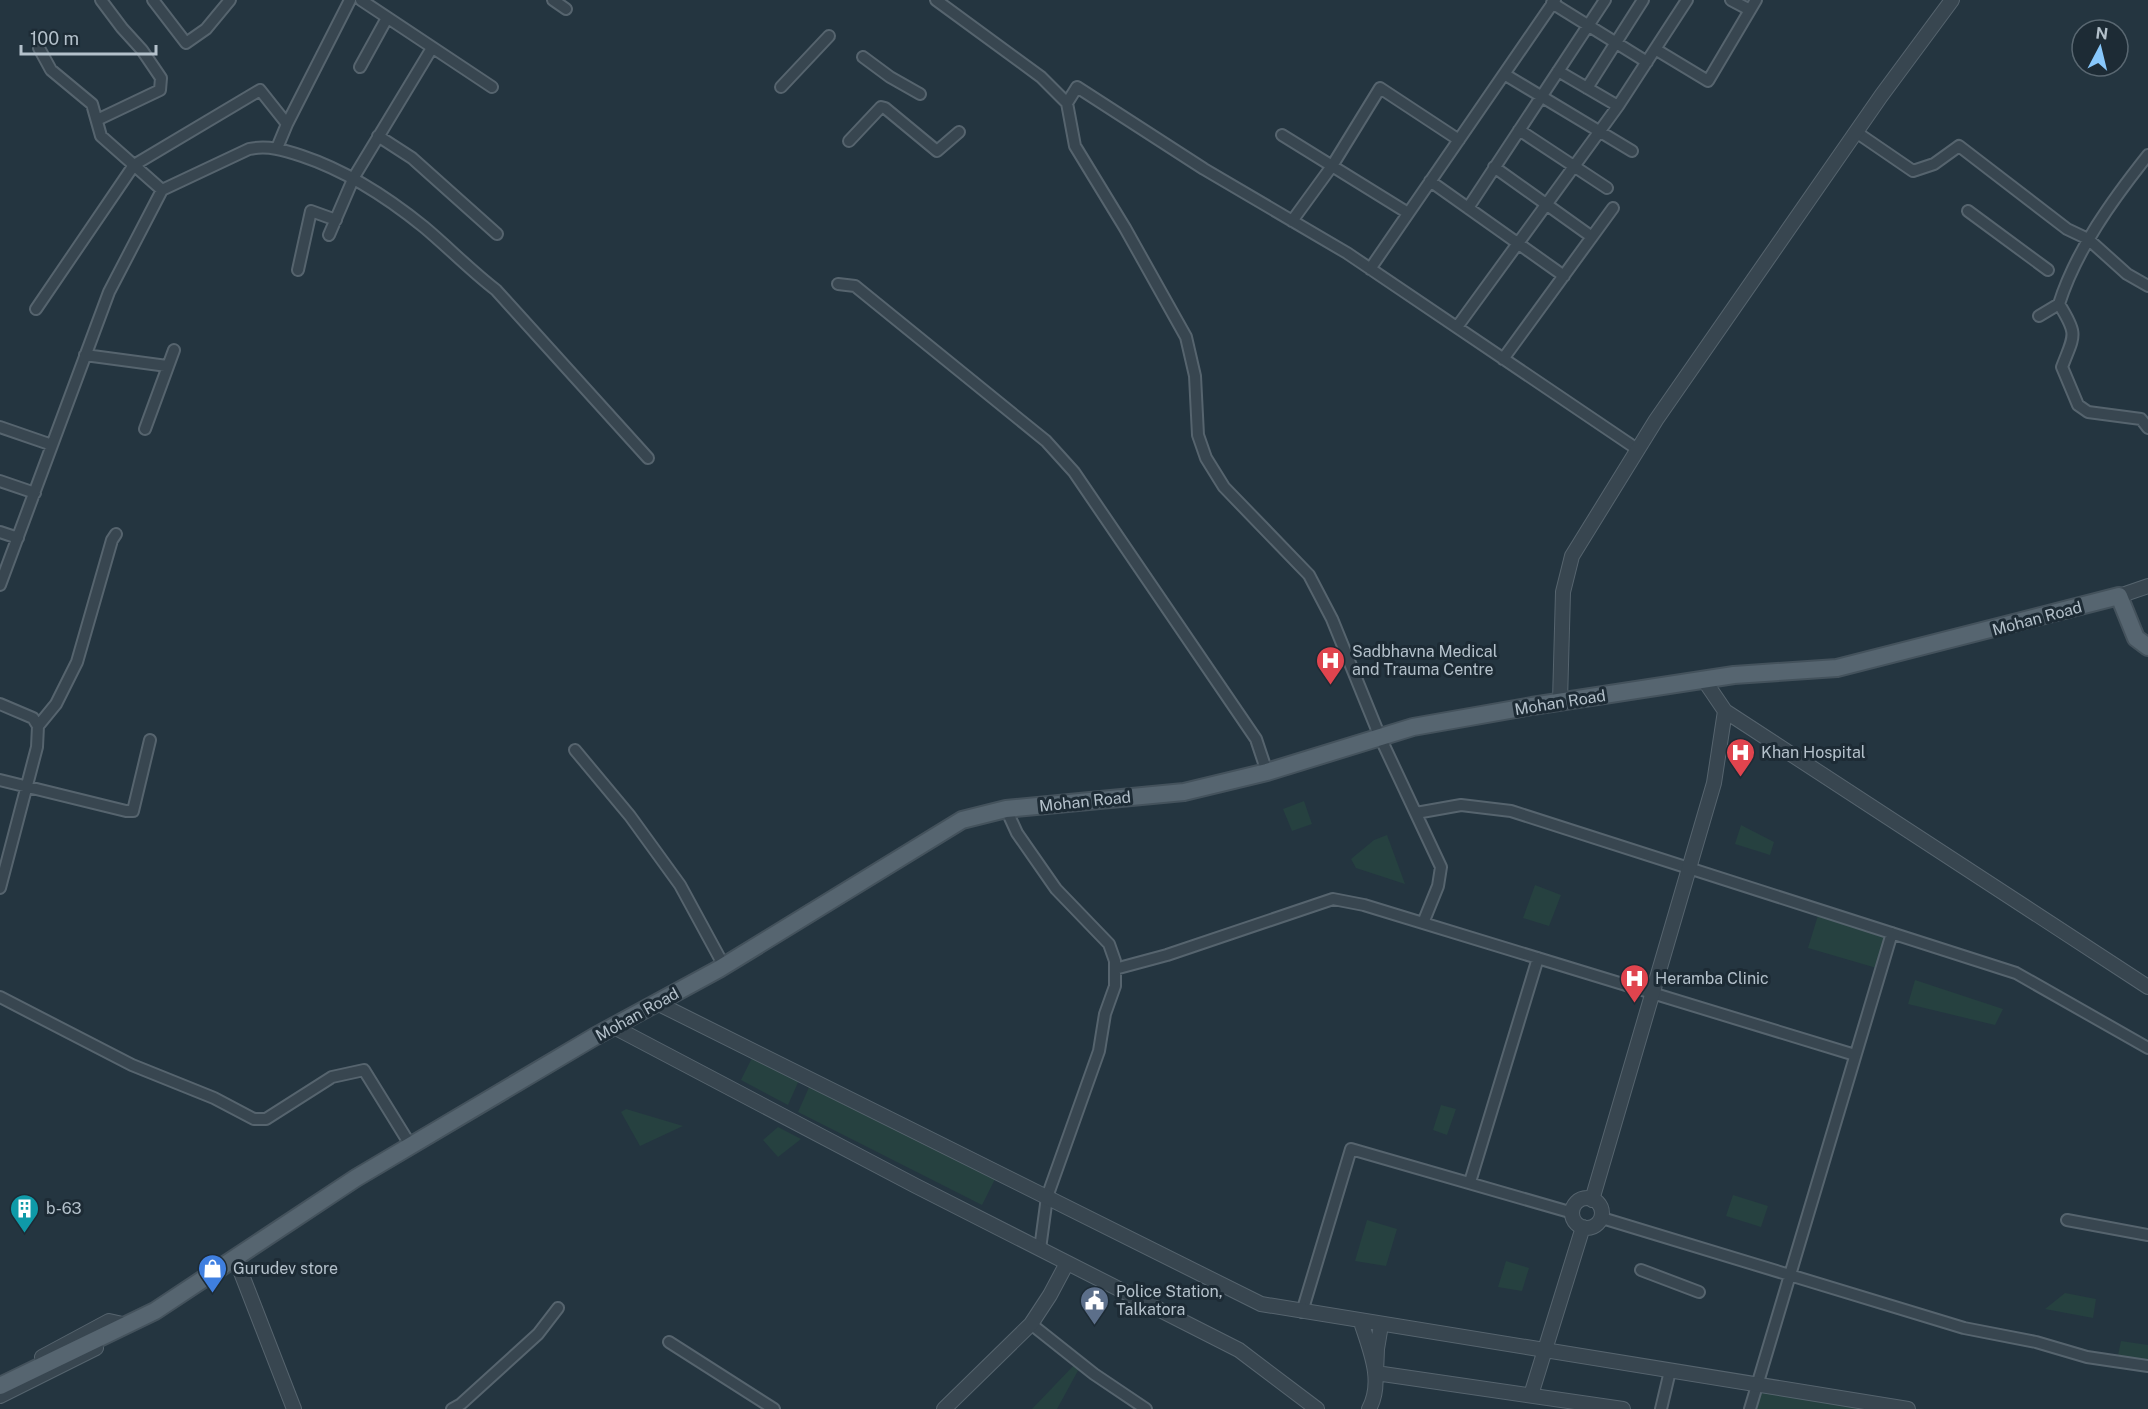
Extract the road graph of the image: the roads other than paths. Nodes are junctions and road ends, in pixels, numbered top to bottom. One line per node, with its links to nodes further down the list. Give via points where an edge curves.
1 (100, 0): 36 (street, via 161,78 160,90)
2 (153, 0): 3 (street, via 186,43 206,29)
3 (230, 0)
4 (350, 0): 37 (street)
5 (361, 0): 17 (street)
6 (553, 0): 15 (street)
7 (936, 0): 34 (street, via 1041,77)
8 (1605, 0): 18 (street)
9 (1643, 0): 20 (street)
10 (1687, 0): 23 (street)
11 (1731, 0): 16 (street)
12 (1756, 0): 16 (street)
13 (1952, 0): 41 (street)
14 (1553, 2): 18 (street); 28 (street)
15 (566, 9)
16 (1750, 10): 23 (street, via 1708,81)
17 (387, 18): 22 (street); 26 (street)
18 (1588, 26): 20 (street); 27 (street)
19 (828, 36): 30 (street)
20 (1616, 43): 25 (street); 31 (street)
21 (39, 48): 36 (street, via 51,70 92,104)
22 (432, 48): 29 (street); 43 (street)
23 (1655, 49): 25 (street)
24 (863, 57): 32 (street)
25 (1647, 62): 35 (street)
26 (360, 67)
27 (1558, 71): 31 (street); 33 (street)
28 (1504, 74): 33 (street); 44 (street)
29 (492, 87)
30 (781, 87)
31 (1587, 88): 35 (street)
32 (920, 94)
33 (1542, 96): 38 (street); 39 (street)
34 (1067, 103): 63 (street, via 1077,87); 103 (street, via 1075,146 1186,337 1196,376 1198,435 1206,458 1224,487 1309,575 1332,619)
35 (1618, 106): 39 (street)
36 (97, 120): 49 (street, via 101,136)
37 (287, 124): 46 (street); 49 (street, via 260,90)
38 (1519, 130): 51 (street); 52 (street)
39 (1599, 131): 47 (street); 51 (street)
40 (959, 132): 45 (street, via 937,151 881,107)
41 (1856, 132): 67 (street, via 1913,171 1934,164 1959,146 2067,229); 87 (street)
42 (1282, 135): 50 (street)
43 (378, 136): 53 (street); 64 (street, via 412,158)
44 (1458, 140): 50 (street, via 1380,88); 54 (street)
45 (849, 141)
46 (277, 148): 53 (street); 56 (street, via 249,149)
47 (1632, 151)
48 (2148, 155): 67 (street)
49 (134, 165): 56 (street); 76 (street)
50 (1332, 166): 61 (street); 63 (street)
51 (1574, 166): 55 (street); 57 (street)
52 (1494, 167): 57 (street); 58 (street)
53 (354, 177): 62 (street); 88 (street, via 425,228 496,290)
54 (1430, 181): 58 (street); 61 (street)
55 (1607, 188)
56 (162, 190): 80 (street, via 109,292)
57 (1546, 205): 66 (street); 68 (street)
58 (1468, 208): 68 (street)
59 (1613, 208): 66 (street)
60 (1968, 211): 71 (street)
61 (1408, 213): 69 (street)
62 (336, 220): 65 (street); 70 (street, via 311,211)
63 (1292, 221): 69 (street)
64 (497, 234)
65 (329, 235)
66 (1592, 237): 72 (street)
67 (2088, 239): 74 (street, via 2127,274); 75 (street)
68 (1518, 243): 72 (street); 78 (street)
69 (1370, 269): 78 (street)
70 (298, 270)
71 (2048, 270)
72 (1564, 276): 81 (street)
73 (838, 284): 106 (street, via 855,286 1046,441 1074,471 1256,739)
74 (2148, 286)
75 (2059, 304): 77 (street); 83 (street, via 2074,336 2062,367 2079,405 2088,412)
76 (36, 309)
77 (2038, 316)
78 (1457, 327): 81 (street)
79 (174, 350): 82 (street)
80 (85, 355): 82 (street); 86 (street)
81 (1503, 359): 87 (street)
82 (167, 366): 85 (street)
83 (2146, 420)
84 (0, 427): 86 (street)
85 (145, 429)
86 (52, 445): 90 (street)
87 (1637, 449): 99 (street, via 1572,556 1563,592)
88 (648, 458)
89 (0, 481): 90 (street)
90 (34, 493): 93 (street)
91 (0, 532): 93 (street)
92 (116, 534): 102 (street, via 77,662 56,704)
93 (18, 538): 94 (street)
94 (1, 580)
95 (2148, 586): 96 (street)
96 (2119, 596): 97 (main road, via 2136,638); 98 (main road, Mohan Road, via 1837,668)
97 (2148, 647)
98 (1704, 680): 99 (main road, Mohan Road); 101 (street)
99 (1560, 702): 103 (main road, Mohan Road, via 1413,727)
100 (0, 704): 102 (street, via 33,718)
101 (1725, 711): 111 (street, via 1714,783); 118 (street)
102 (38, 726): 108 (street)
103 (1380, 737): 106 (main road, Mohan Road); 110 (street)
104 (150, 740): 108 (street, via 133,812)
105 (574, 750): 116 (street, via 630,816 680,885)
106 (1267, 772): 109 (main road, Mohan Road, via 1184,792)
107 (0, 780): 108 (street)
108 (27, 787): 112 (street)
109 (1006, 809): 116 (main road, Mohan Road, via 962,820); 117 (street, via 1017,833 1056,889 1109,944)
110 (1416, 813): 111 (street, via 1461,805 1511,811); 113 (street, via 1441,867)
111 (1689, 869): 114 (street); 119 (street)
112 (0, 888)
113 (1423, 923): 115 (street); 117 (street, via 1333,899 1167,956)
114 (1892, 933): 123 (street, via 2016,973); 124 (street)
115 (1538, 958): 119 (street); 126 (street)
116 (724, 966): 121 (main road, Mohan Road)
117 (1115, 969): 127 (street, via 1115,986 1105,1014 1099,1051)
118 (2148, 987)
119 (1652, 993): 124 (street); 128 (street)
120 (0, 997): 125 (street, via 132,1065 214,1098 254,1119 267,1119 333,1077 364,1070)
121 (657, 1003): 122 (main road, Mohan Road); 127 (street)
122 (614, 1027): 125 (main road, Mohan Road); 134 (street)
123 (2148, 1048)
124 (1855, 1055): 138 (street)
125 (411, 1146): 135 (main road, Mohan Road)
126 (1470, 1182): 129 (street); 141 (street, via 1351,1149)
127 (1047, 1197): 134 (street); 141 (street, via 1261,1304)
128 (1592, 1200): 129 (street, via 1579,1202); 130 (street, via 1602,1209)
129 (1573, 1213): 132 (street, via 1575,1222)
130 (1602, 1218): 132 (street, via 1592,1227); 138 (street)
131 (2067, 1220): 133 (street)
132 (1583, 1227): 147 (street)
133 (2148, 1235)
134 (1040, 1249): 136 (street)
135 (235, 1257): 145 (main road, Mohan Road, via 155,1311); 156 (street)
136 (1067, 1263): 143 (street); 161 (street, via 1239,1350)
137 (1641, 1270): 139 (street)
138 (1789, 1275): 148 (street, via 1964,1328 2087,1357); 152 (street)
139 (1699, 1292)
140 (558, 1308): 157 (street, via 538,1334)
141 (1302, 1312): 142 (street)
142 (1361, 1322): 144 (street); 150 (street)
143 (1031, 1324): 159 (street); 160 (street)
144 (1381, 1325): 147 (street); 150 (street)
145 (125, 1326): 151 (street, via 109,1321); 153 (main road, Mohan Road); 155 (street, via 126,1332)
146 (669, 1342): 158 (street)
147 (1545, 1351): 149 (street); 154 (street)
148 (2148, 1366)
149 (1671, 1371): 152 (street); 164 (street)
150 (1376, 1373): 154 (street); 162 (street, via 1375,1398)
151 (0, 1378)
152 (1757, 1385): 165 (street); 166 (street)
153 (0, 1386)
154 (1531, 1395): 163 (street)
155 (0, 1396)
156 (294, 1409)
157 (452, 1409)
158 (774, 1409)
159 (944, 1409)
160 (1146, 1409)
161 (1317, 1409)
162 (1369, 1409)
163 (1623, 1409)
164 (1661, 1409)
165 (1750, 1409)
166 (1908, 1409)

